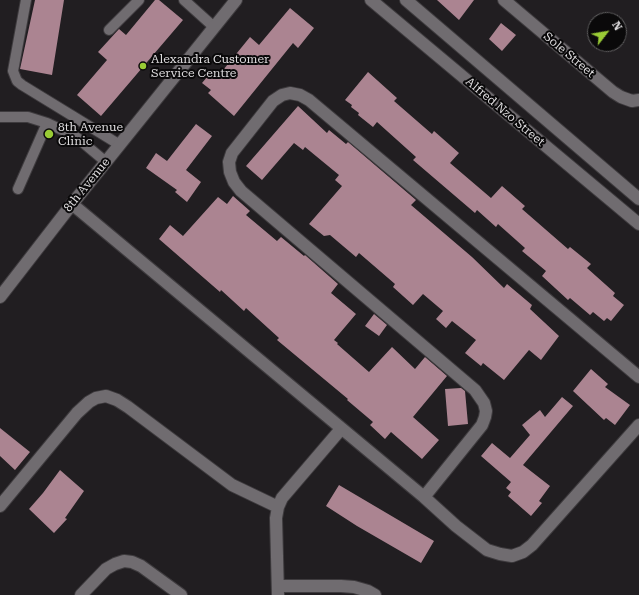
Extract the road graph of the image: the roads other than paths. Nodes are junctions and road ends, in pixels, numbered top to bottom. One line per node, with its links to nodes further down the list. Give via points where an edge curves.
1 (26, 0): 13 (lane, via 13,71 17,81)
2 (139, 0): 9 (lane)
3 (184, 0): 8 (lane)
4 (236, 0): 8 (street, 8th Avenue)
5 (371, 0): 18 (street, Alfred Nzo Street)
6 (406, 0): 16 (street, Alfred Nzo Street)
7 (504, 0): 10 (street, Sole Street, via 613,92 632,101)
8 (214, 27): 13 (street, 8th Avenue)
9 (108, 30)
10 (639, 100)
11 (0, 117): 12 (lane, via 28,117)
12 (47, 123): 14 (lane, via 74,136); 15 (lane)
13 (120, 145): 14 (street, 8th Avenue)
14 (106, 162): 17 (street, 8th Avenue)
15 (18, 188)
16 (639, 199)
17 (72, 204): 19 (street, 8th Avenue); 22 (street)
18 (639, 224)
19 (0, 297)
20 (639, 377): 23 (street, via 309,100 290,93 282,95 273,101 232,153 229,162 234,182 241,191 475,390 484,403 486,411 482,425)
21 (639, 426): 23 (street, via 532,545 512,556 487,550)
22 (341, 429): 23 (street); 25 (street, via 282,498)
23 (424, 497)
24 (0, 506): 25 (street, via 76,413 96,398 106,396 128,407 232,485)
25 (278, 507): 26 (street)
26 (278, 590): 29 (street, via 341,586 354,587)
27 (81, 595): 28 (street, via 106,569 124,561 141,566)
28 (181, 595)
29 (375, 595)

